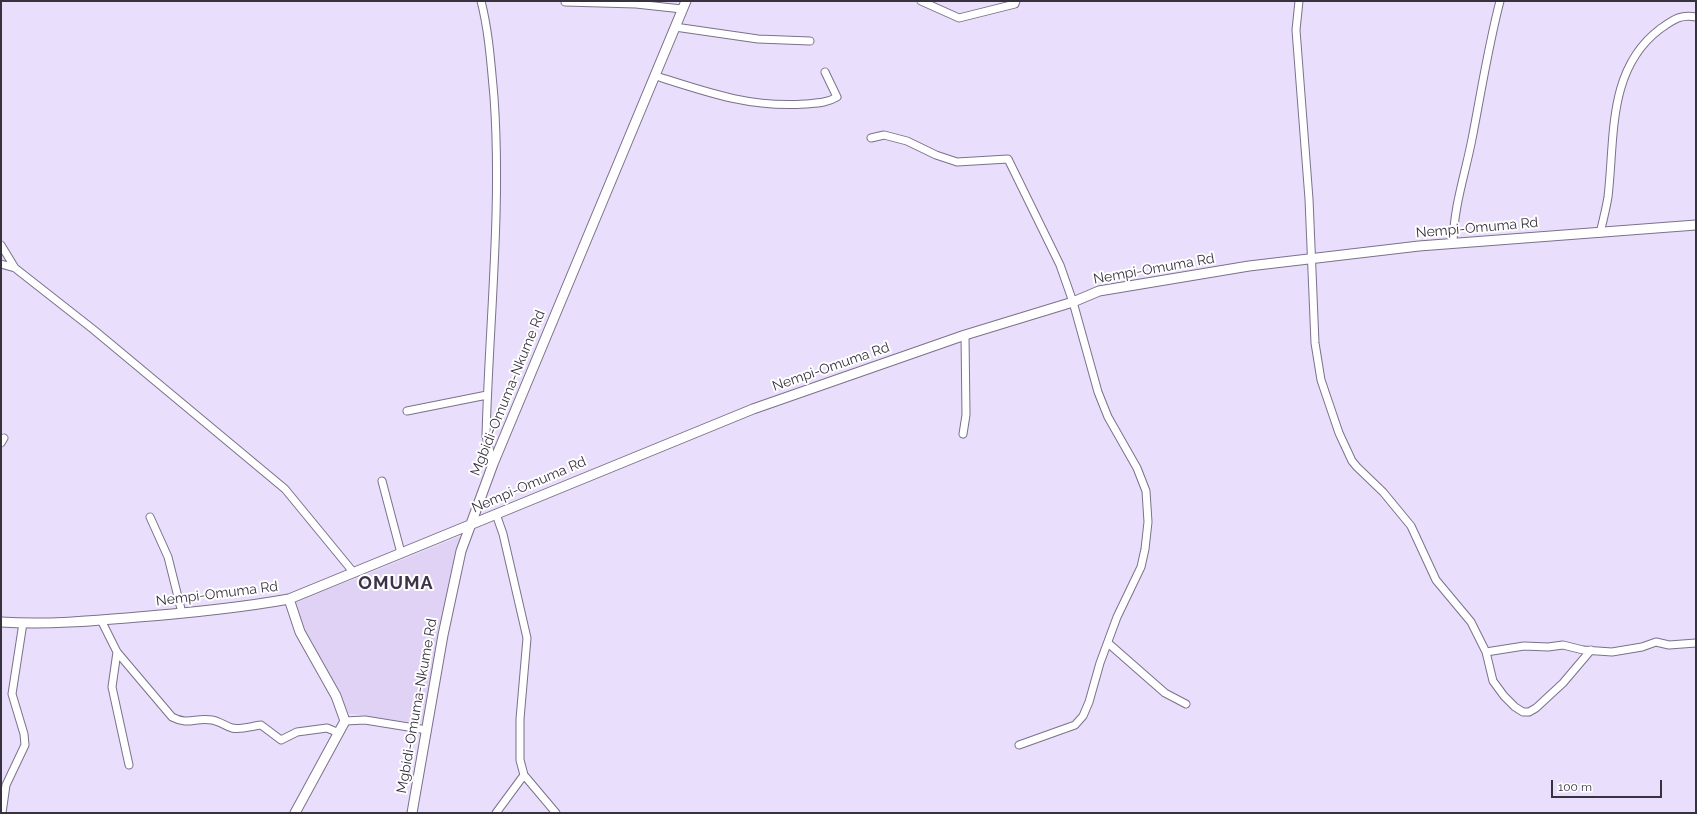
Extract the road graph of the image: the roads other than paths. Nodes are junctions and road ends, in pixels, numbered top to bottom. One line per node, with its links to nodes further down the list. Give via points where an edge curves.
1 (481, 1): 24 (street, via 491,62 497,190)
2 (921, 1): 3 (street, via 959,18 1015,4)
3 (1016, 1)
4 (1299, 1): 19 (street, via 1296,30)
5 (1500, 1): 17 (street, via 1472,140 1458,195 1453,221)
6 (565, 2): 7 (street)
7 (596, 2): 8 (street)
8 (684, 5): 10 (street, Mgbidi-Omuma-Nkume Rd)
9 (1696, 17): 16 (street, via 1686,15 1673,20 1658,31 1643,43 1626,72 1615,110 1607,198)
10 (675, 27): 11 (street, via 758,39); 13 (street, Mgbidi-Omuma-Nkume Rd)
11 (810, 41)
12 (825, 72): 13 (street, via 837,97 828,102 784,106 735,100)
13 (656, 76): 27 (street, Mgbidi-Omuma-Nkume Rd)
14 (872, 138): 22 (street, via 884,135 907,141 957,162 1008,159 1060,265)
15 (1696, 225): 16 (street, Nempi-Omuma Rd)
16 (1600, 232): 17 (street, Nempi-Omuma Rd)
17 (1453, 244): 19 (street, Nempi-Omuma Rd)
18 (1, 245): 21 (street)
19 (1311, 259): 22 (street, Nempi-Omuma Rd, via 1249,266 1099,291); 43 (street, via 1315,343 1321,380 1339,433 1357,468 1383,492 1411,526 1436,580 1471,622)
20 (1, 264): 21 (street)
21 (15, 268): 33 (street, via 285,489)
22 (1073, 302): 23 (street, Nempi-Omuma Rd); 39 (street, via 1098,392 1146,491 1148,522 1144,555)
23 (965, 335): 26 (street, via 966,415); 29 (street, Nempi-Omuma Rd, via 753,409)
24 (487, 394): 25 (street); 27 (street, via 486,436)
25 (407, 411)
26 (963, 434)
27 (493, 464): 31 (street, Mgbidi-Omuma-Nkume Rd)
28 (382, 481): 32 (street)
29 (496, 514): 31 (street, Nempi-Omuma Rd); 50 (street, via 527,638 520,719 520,760)
30 (150, 517): 35 (street, via 168,557)
31 (470, 525): 32 (street, Nempi-Omuma Rd); 46 (street, Mgbidi-Omuma-Nkume Rd, via 453,587)
32 (401, 553): 33 (street, Nempi-Omuma Rd)
33 (354, 573): 34 (street, Nempi-Omuma Rd)
34 (289, 599): 35 (street, Nempi-Omuma Rd); 45 (street, via 300,632 336,696)
35 (182, 613): 36 (street, Nempi-Omuma Rd)
36 (101, 620): 38 (street, Nempi-Omuma Rd); 42 (street)
37 (1, 622): 38 (street, Nempi-Omuma Rd)
38 (23, 623): 51 (street, via 12,694 25,745 6,785)
39 (1108, 643): 44 (street, via 1165,693); 48 (street, via 1083,716 1075,725)
40 (1696, 643): 41 (street, via 1669,645 1656,642 1612,652)
41 (1591, 650): 43 (street, via 1563,645 1524,646); 43 (street, via 1563,683 1529,712 1514,707 1493,681)
42 (117, 652): 47 (street, via 172,717 180,722 212,720 232,728 261,725 281,740 297,732 327,728); 49 (street, via 112,687)
43 (1486, 652)
44 (1186, 704)
45 (345, 722): 46 (street, via 365,720); 47 (street)
46 (426, 730): 53 (street, Mgbidi-Omuma-Nkume Rd)
47 (339, 733): 52 (street)
48 (1019, 745)
49 (129, 765)
50 (524, 775): 54 (street); 55 (street)
51 (2, 813)
52 (295, 813)
53 (412, 813)
54 (496, 813)
55 (556, 813)

